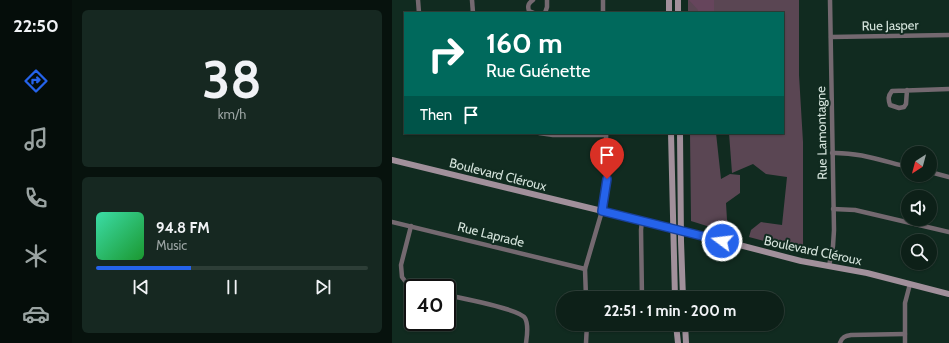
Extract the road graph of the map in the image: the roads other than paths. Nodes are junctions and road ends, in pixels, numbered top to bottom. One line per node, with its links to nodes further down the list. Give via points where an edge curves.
1 (418, 0): 9 (street)
2 (472, 0): 10 (street)
3 (533, 0): 11 (street, via 528,7)
4 (547, 0): 12 (street)
5 (603, 0): 13 (street)
6 (669, 0): 14 (street)
7 (678, 0): 15 (street)
8 (830, 0): 17 (street, Rue Lamontagne)
9 (419, 12)
10 (473, 12)
11 (532, 12)
12 (545, 12)
13 (603, 12)
14 (669, 12)
15 (678, 12)
16 (949, 35): 17 (street, Rue Jasper)
17 (831, 37): 24 (street, Rue Lamontagne)
18 (949, 89): 19 (street)
19 (907, 90): 19 (street, via 892,91 888,100 890,105 904,108)
20 (546, 134): 21 (street)
21 (606, 134): 30 (street, via 607,179)
22 (671, 134): 34 (street)
23 (680, 134): 35 (street)
24 (832, 153): 26 (street, via 862,155); 29 (street, Rue Lamontagne)
25 (392, 160): 30 (street, Boulevard Cléroux)
26 (901, 165)
27 (937, 174): 28 (street)
28 (949, 177)
29 (833, 209): 36 (street, via 855,210); 37 (street, Rue Lamontagne, via 833,246)
30 (602, 211): 31 (street, Boulevard Cléroux); 38 (street)
31 (642, 221): 34 (street, Boulevard Cléroux); 42 (street)
32 (392, 222): 33 (street, Rue Laprade)
33 (411, 226): 38 (street, Rue Laprade); 39 (street, via 401,265)
34 (673, 228): 35 (street, Boulevard Cléroux); 43 (street)
35 (682, 230): 37 (street, Boulevard Cléroux); 44 (street)
36 (949, 232)
37 (829, 266): 40 (street, Boulevard Cléroux)
38 (585, 269): 41 (street)
39 (404, 280)
40 (910, 284): 45 (street, Boulevard Cléroux); 50 (street, via 905,303)
41 (586, 291)
42 (642, 291)
43 (675, 291)
44 (683, 291)
45 (949, 294)
46 (456, 296): 51 (street, via 521,314 527,325)
47 (587, 331): 52 (street)
48 (677, 331): 53 (street)
49 (685, 331): 54 (street)
50 (905, 334): 55 (street, via 851,335 845,336); 56 (street)
51 (526, 343)
52 (586, 343)
53 (678, 343)
54 (686, 343)
55 (840, 343)
56 (905, 343)

